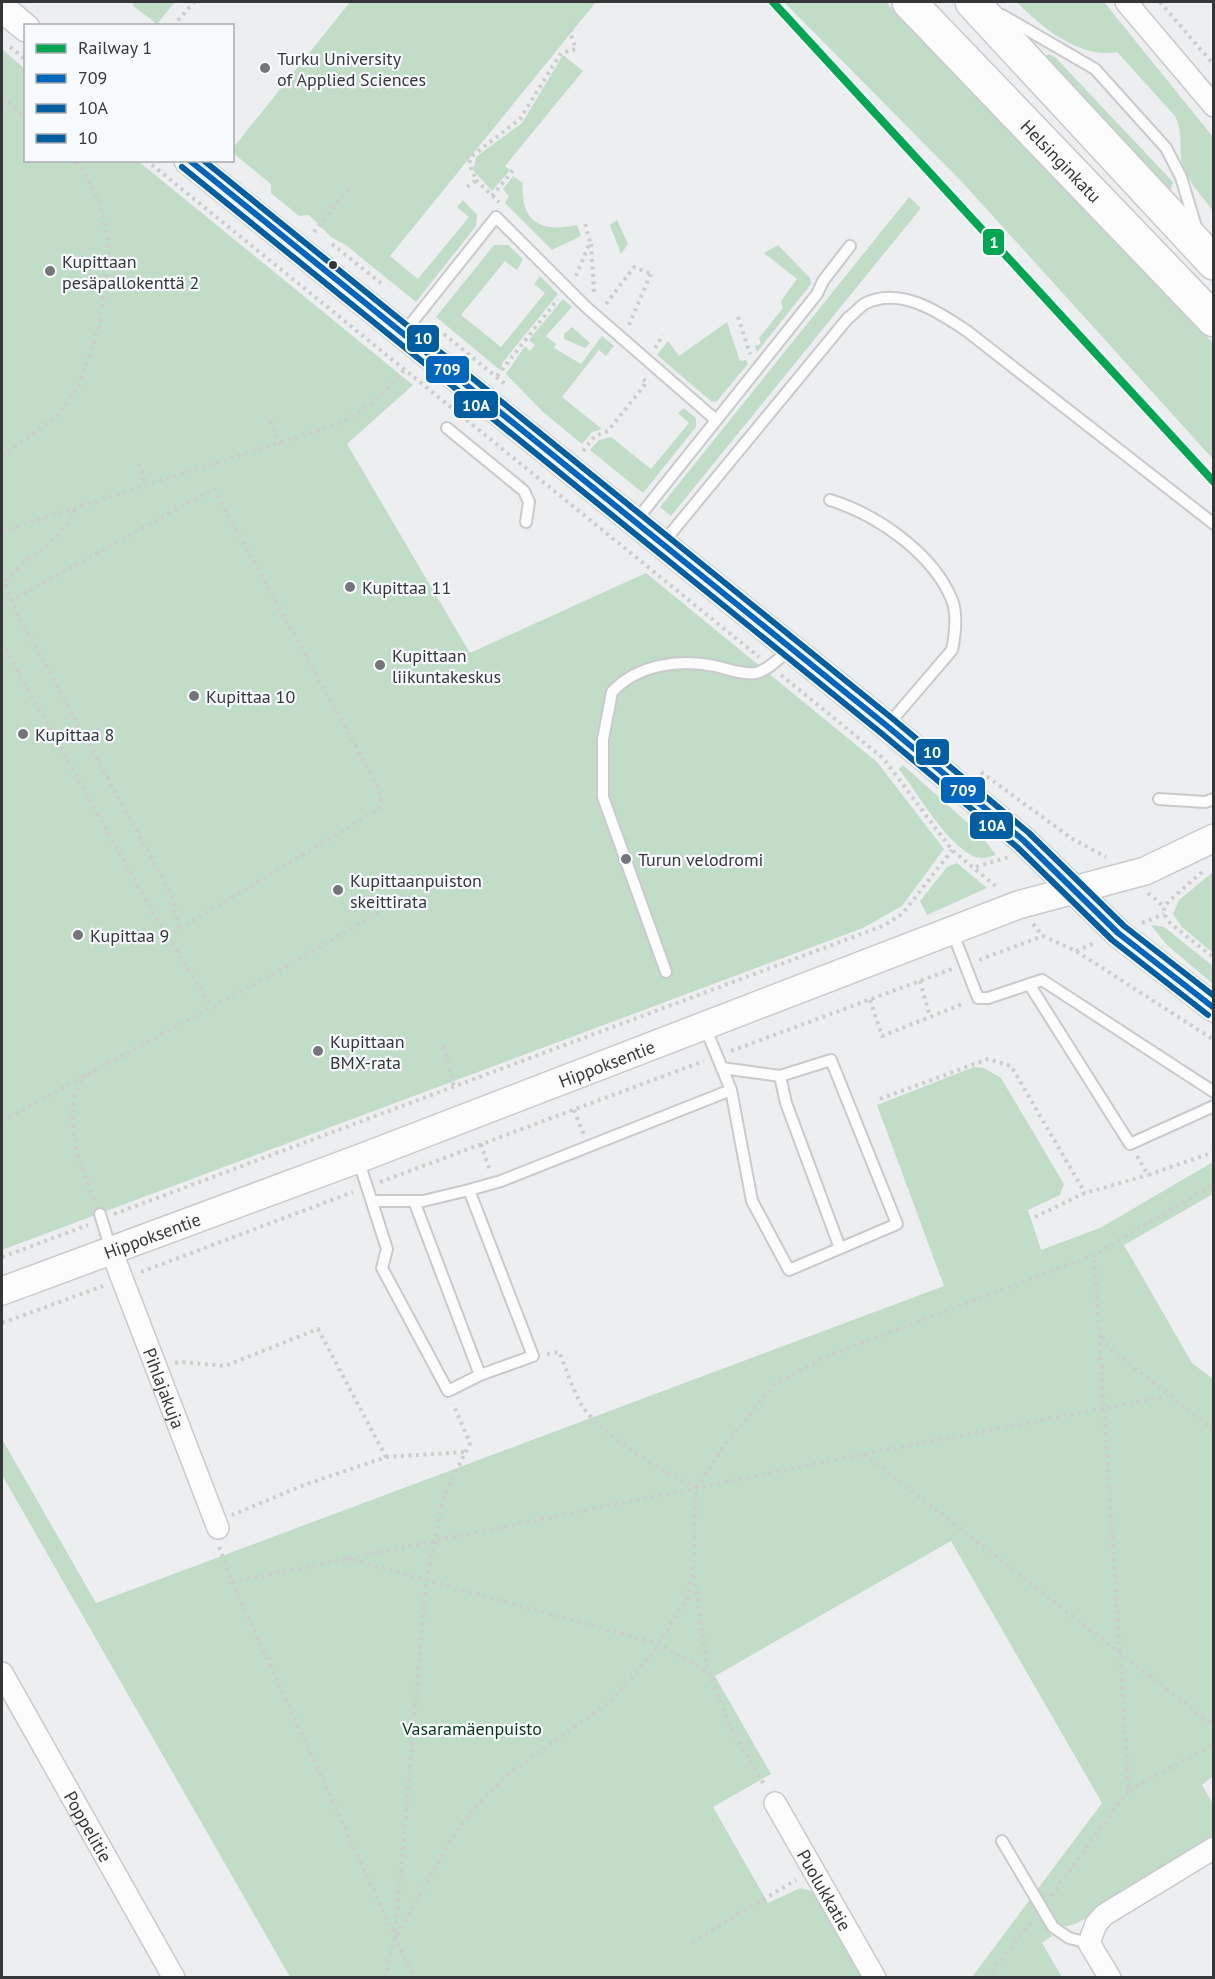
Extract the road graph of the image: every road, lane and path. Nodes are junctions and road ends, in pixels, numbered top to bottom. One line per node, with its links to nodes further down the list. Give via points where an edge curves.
1 (194, 2): 9 (path)
2 (909, 2): 34 (highway, Helsinginkatu)
3 (972, 2): 28 (highway)
4 (980, 2): 28 (lane, via 1095,69 1166,148 1181,177)
5 (1126, 2): 15 (street)
6 (1160, 2): 13 (path)
7 (2, 8): 10 (street)
8 (575, 23): 22 (path, via 570,32 576,49 561,53 520,119 472,156 469,163 476,180)
9 (175, 24)
10 (24, 26)
11 (2, 40): 12 (path)
12 (24, 58)
13 (1214, 65)
14 (2, 98): 16 (path)
15 (1214, 106)
16 (24, 115)
17 (76, 162): 46 (path, via 100,204 109,246 100,323 80,385 59,414)
18 (148, 162): 37 (path)
19 (190, 162): 36 (street)
20 (514, 169): 23 (path)
21 (351, 185): 25 (path)
22 (466, 187)
23 (492, 196)
24 (585, 223): 26 (path)
25 (314, 232)
26 (590, 242): 29 (path); 30 (path)
27 (850, 246): 38 (lane)
28 (1209, 258)
29 (576, 276)
30 (594, 294)
31 (560, 296): 40 (path)
32 (606, 304): 35 (path, via 634,267 653,274)
33 (738, 318): 38 (path)
34 (1214, 320)
35 (629, 326)
36 (402, 335): 41 (lane, via 496,217 586,307); 52 (street)
37 (404, 370): 44 (path, via 383,396 353,416); 61 (path)
38 (756, 371): 41 (lane)
39 (636, 373): 45 (path, via 647,382 608,431 594,436)
40 (497, 376)
41 (716, 420): 52 (lane)
42 (271, 421): 44 (path)
43 (447, 428): 51 (lane, via 524,490 529,502)
44 (280, 444): 48 (path)
45 (582, 453)
46 (2, 456)
47 (139, 464): 48 (path)
48 (147, 486): 50 (path)
49 (830, 500): 62 (lane, via 850,506 892,532 941,579 952,602 952,650)
50 (76, 508): 54 (path); 57 (path, via 53,542 18,567)
51 (526, 522)
52 (635, 522): 55 (street)
53 (1214, 524): 55 (lane, via 967,331 932,308 903,300 880,300 866,303 848,318)
54 (2, 529)
55 (662, 544): 60 (street)
56 (2, 578): 57 (path)
57 (3, 586): 58 (path)
58 (10, 601): 71 (path, via 165,883); 71 (path, via 214,489 378,787 379,809)
59 (2, 643): 73 (path)
60 (790, 648): 61 (lane); 62 (street)
61 (770, 666): 66 (path, via 883,758); 76 (lane, via 747,673 671,663 641,672 612,692 603,739 603,797)
62 (887, 726): 69 (street, via 1023,840)
63 (1159, 799): 64 (lane)
64 (1214, 799)
65 (1214, 838): 69 (street, Hippoksentie, via 1145,871)
66 (952, 850): 68 (path); 91 (path, via 903,913 885,925)
67 (1206, 868): 74 (path, via 1164,907 1164,914)
68 (987, 879)
69 (1074, 890): 72 (street, Hippoksentie); 82 (street, via 1127,941)
70 (379, 912): 81 (path)
71 (179, 929): 73 (path)
72 (952, 931): 75 (lane); 84 (street, Hippoksentie)
73 (167, 936): 81 (path)
74 (1214, 958)
75 (964, 965): 77 (path); 79 (lane); 85 (path, via 1043,936 1076,951)
76 (666, 972)
77 (920, 981): 80 (path); 83 (path)
78 (1029, 984): 79 (lane); 93 (lane, via 1042,980); 99 (lane)
79 (978, 998): 83 (path)
80 (870, 1000): 83 (path, via 882,1036); 87 (path)
81 (211, 1005): 89 (path)
82 (1214, 1008)
83 (930, 1017)
84 (705, 1027): 87 (lane); 102 (street, Hippoksentie)
85 (1214, 1040)
86 (444, 1046): 91 (path)
87 (717, 1056): 88 (lane); 96 (path)
88 (722, 1068): 90 (lane); 92 (lane)
89 (88, 1073): 97 (path); 112 (path, via 79,1085 72,1120)
90 (780, 1076): 113 (lane, via 786,1103); 113 (lane, via 831,1060 897,1224)
91 (454, 1087): 112 (path)
92 (730, 1090): 100 (lane); 113 (lane, via 752,1201 789,1270)
93 (1214, 1092)
94 (880, 1100): 108 (path, via 988,1059 1011,1066)
95 (1214, 1106): 99 (lane)
96 (574, 1110): 98 (path); 100 (path)
97 (2, 1121)
98 (480, 1144): 104 (path); 106 (path)
99 (1130, 1144): 103 (path)
100 (589, 1146): 104 (lane)
101 (1214, 1152): 103 (path)
102 (358, 1158): 106 (lane); 114 (street, Hippoksentie)
103 (1148, 1175): 108 (path)
104 (494, 1183): 107 (lane)
105 (1214, 1184): 115 (path)
106 (368, 1186): 109 (lane); 117 (path)
107 (469, 1190): 110 (lane); 121 (lane)
108 (1084, 1193): 111 (path)
109 (372, 1201): 110 (lane); 124 (lane, via 387,1249 382,1269)
110 (414, 1201): 123 (lane)
111 (1035, 1216)
112 (100, 1217): 114 (lane); 116 (path)
113 (840, 1248)
114 (111, 1250): 117 (street, Pihlajakuja); 118 (street, Hippoksentie)
115 (1094, 1255): 120 (path); 131 (path, via 825,1357 790,1374 755,1404)
116 (2, 1257)
117 (122, 1279): 119 (path); 122 (street, Pihlajakuja)
118 (2, 1291)
119 (2, 1323)
120 (1101, 1335): 125 (path, via 1114,1352); 126 (path)
121 (533, 1356): 123 (lane); 131 (path, via 559,1352 582,1406 591,1417 675,1478)
122 (156, 1368): 130 (path, via 182,1362 225,1366 318,1329); 132 (street, Pihlajakuja)
123 (480, 1375): 124 (lane)
124 (448, 1391): 128 (path, via 470,1443)
125 (1168, 1396): 126 (path); 127 (path)
126 (1105, 1407): 129 (path); 139 (path)
127 (1214, 1430)
128 (465, 1452): 130 (path); 133 (path, via 449,1482)
129 (864, 1454): 131 (path); 139 (path)
130 (386, 1457): 132 (path)
131 (696, 1488): 133 (path); 135 (path)
132 (217, 1524): 136 (path, via 219,1548)
133 (434, 1543): 134 (path); 137 (path)
134 (345, 1558): 136 (path); 137 (path)
135 (693, 1572): 138 (path, via 687,1598); 141 (path)
136 (232, 1582): 150 (path)
137 (426, 1582): 138 (path); 150 (path)
138 (659, 1644): 141 (path); 150 (path, via 608,1703 507,1775 481,1800 455,1833)
139 (1120, 1654): 142 (path); 144 (path)
140 (2, 1673): 153 (street, Poppelitie)
141 (709, 1673): 145 (path, via 730,1726)
142 (1214, 1726)
143 (1214, 1744): 144 (path)
144 (1129, 1790): 149 (path)
145 (775, 1803): 148 (street, Puolukkatie)
146 (1002, 1841): 149 (lane)
147 (1214, 1848): 152 (street, via 1104,1915)
148 (811, 1870): 151 (path); 156 (street, Puolukkatie)
149 (1041, 1908): 152 (lane, via 1053,1927 1069,1938); 157 (path)
150 (394, 1940): 154 (path); 155 (path)
151 (692, 1942)
152 (1089, 1942): 158 (street)
153 (174, 1977)
154 (385, 1977)
155 (414, 1977)
156 (875, 1977)
157 (987, 1977)
158 (1110, 1977)

